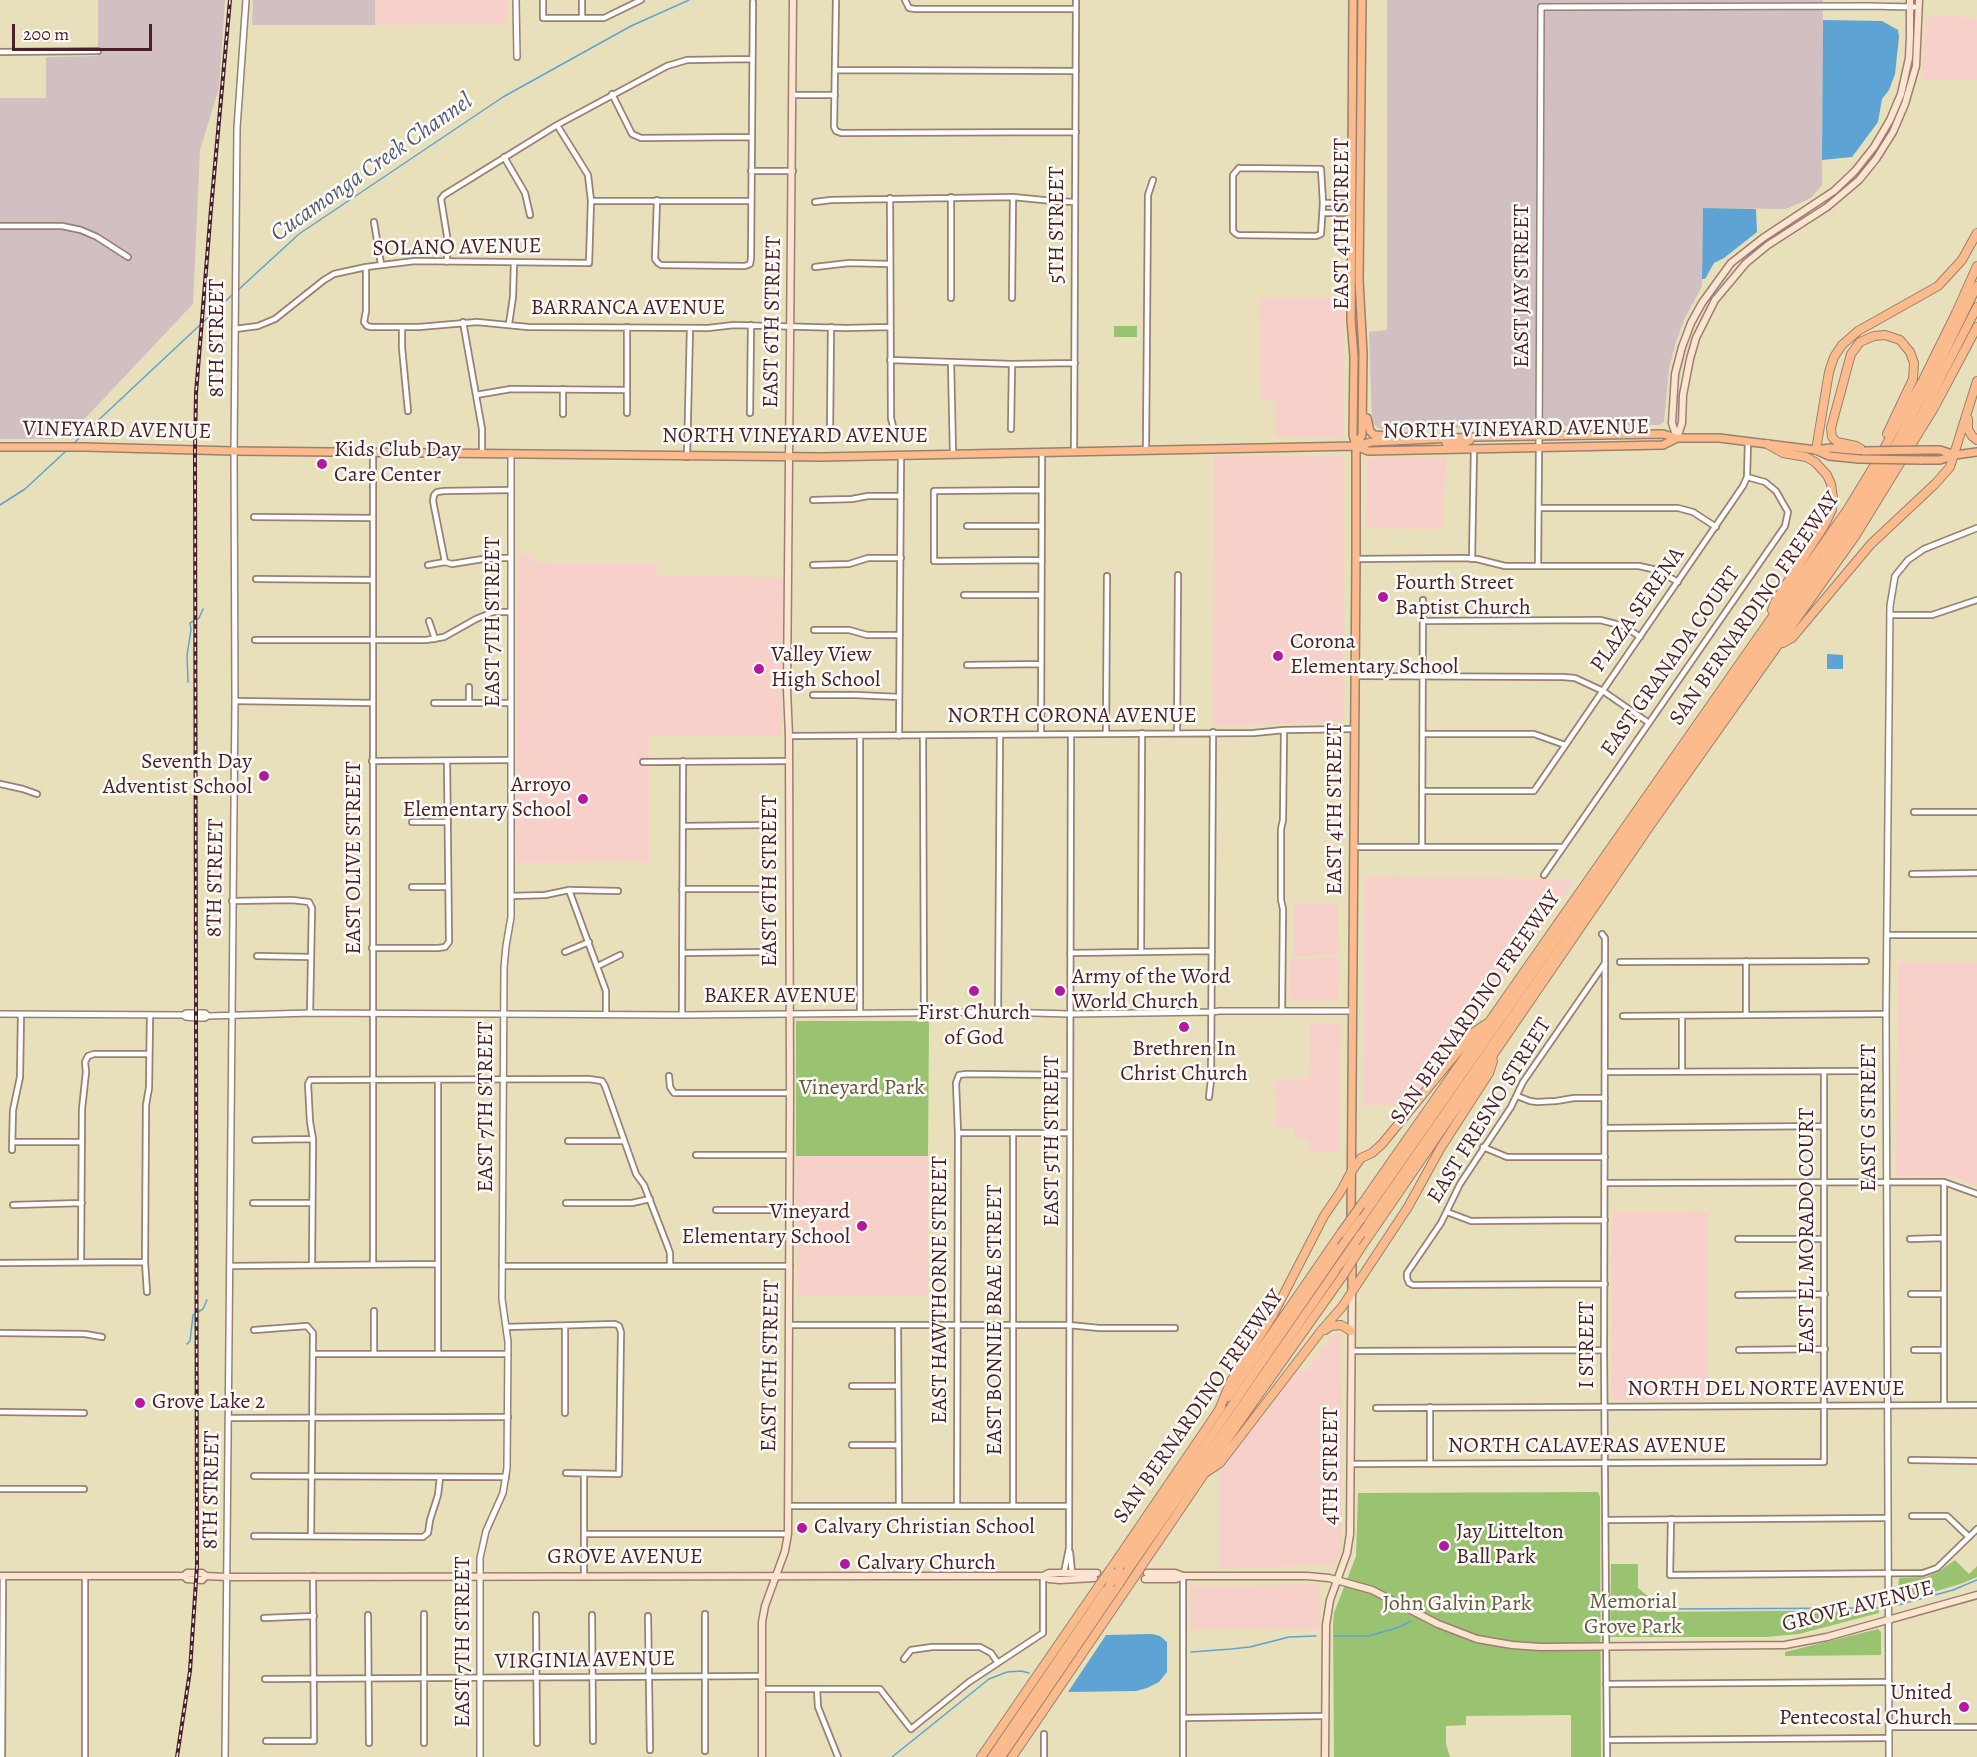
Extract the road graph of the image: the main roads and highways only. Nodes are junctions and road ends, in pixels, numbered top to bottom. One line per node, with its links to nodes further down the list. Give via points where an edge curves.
1 (794, 0): 27 (main road, EAST 6TH STREET)
2 (1353, 0): 19 (main road, EAST 4TH STREET, via 1351,329)
3 (1362, 0): 11 (main road, EAST 4TH STREET, via 1359,280)
4 (1910, 4): 15 (main road, via 1909,58 1900,94 1874,147 1834,191 1731,263 1691,323 1675,374 1672,423)
5 (1919, 4): 15 (main road, via 1916,66 1893,132 1858,180 1827,207 1746,263 1715,300 1690,359)
6 (1977, 233): 22 (highway, via 1962,260 1938,286 1858,331 1842,345 1829,372)
7 (1977, 266): 28 (highway, SAN BERNARDINO FREEWAY, via 1923,380)
8 (1977, 286): 48 (highway, bridge, via 1898,441 1849,520 1360,1219)
9 (1977, 307): 49 (highway, bridge, via 1922,414 1853,527)
10 (1977, 327): 30 (highway, SAN BERNARDINO FREEWAY, via 1897,470)
11 (1363, 353): 17 (main road, via 1370,431 1374,435); 19 (main road, EAST 4TH STREET, via 1362,435)
12 (1977, 381): 13 (highway)
13 (1969, 406): 16 (highway, via 1968,429); 26 (highway)
14 (1475, 437): 15 (main road, NORTH VINEYARD AVENUE, via 1663,434); 17 (main road, NORTH VINEYARD AVENUE); 21 (main road, via 1466,442 1436,444)
15 (1677, 438): 18 (main road, NORTH VINEYARD AVENUE); 21 (main road, NORTH VINEYARD AVENUE, via 1663,445)
16 (1977, 440)
17 (1416, 441): 19 (main road, NORTH VINEYARD AVENUE)
18 (1767, 444): 22 (main road, NORTH VINEYARD AVENUE); 29 (highway, via 1815,462 1827,475 1833,498 1824,526 1776,600)
19 (1356, 446): 21 (main road, NORTH VINEYARD AVENUE, via 1368,450); 27 (main road, NORTH VINEYARD AVENUE); 33 (main road, EAST 4TH STREET)
20 (0, 447): 23 (main road, VINEYARD AVENUE)
21 (1429, 449)
22 (1816, 450): 24 (main road, NORTH VINEYARD AVENUE); 26 (main road, NORTH VINEYARD AVENUE, bridge, via 1829,456 1859,459 1940,460)
23 (234, 451): 27 (main road, NORTH VINEYARD AVENUE)
24 (1864, 451): 26 (main road, NORTH VINEYARD AVENUE, bridge, via 1940,450); 28 (highway, via 1835,440 1832,422 1854,348 1868,338 1888,336 1899,340 1910,352 1914,372)
25 (1977, 452): 26 (main road, NORTH VINEYARD AVENUE)
26 (1955, 455): 30 (highway, via 1944,475 1871,544 1792,638)
27 (791, 457): 41 (main road, EAST 6TH STREET, via 787,689 788,1534)
28 (1874, 466): 29 (highway, SAN BERNARDINO FREEWAY)
29 (1765, 625): 31 (highway, SAN BERNARDINO FREEWAY)
30 (1780, 645): 32 (highway, SAN BERNARDINO FREEWAY)
31 (1490, 1020): 33 (highway, via 1474,1032 1382,1144 1361,1158); 37 (highway, SAN BERNARDINO FREEWAY, bridge)
32 (1495, 1053): 34 (highway, via 1490,1073); 38 (highway, SAN BERNARDINO FREEWAY, bridge)
33 (1351, 1172): 34 (main road, 4TH STREET); 37 (highway, via 1274,1315 1231,1381)
34 (1352, 1292): 35 (main road, 4TH STREET); 36 (highway)
35 (1351, 1331): 36 (highway, via 1341,1325 1331,1326); 44 (main road, 4TH STREET, via 1349,1540)
36 (1314, 1342): 38 (highway, via 1220,1463)
37 (1219, 1410): 43 (highway, SAN BERNARDINO FREEWAY, bridge, via 1110,1570)
38 (1205, 1473): 39 (highway, SAN BERNARDINO FREEWAY)
39 (1143, 1574): 44 (main road, GROVE AVENUE, via 1307,1576); 50 (highway, SAN BERNARDINO FREEWAY, bridge, via 1129,1585)
40 (2, 1576): 41 (main road, GROVE AVENUE, via 184,1576 187,1580 202,1580 206,1576)
41 (777, 1576): 42 (main road, GROVE AVENUE); 46 (main road, EAST 6TH STREET, via 763,1614)
42 (1043, 1576): 43 (main road, GROVE AVENUE); 43 (main road, GROVE AVENUE, via 1072,1573)
43 (1097, 1578): 47 (highway, SAN BERNARDINO FREEWAY)
44 (1338, 1580): 45 (main road, GROVE AVENUE, via 1372,1590 1477,1639 1540,1647 1785,1645); 51 (main road, 4TH STREET, via 1328,1606 1325,1637)
45 (1977, 1595)
46 (762, 1757)
47 (981, 1757)
48 (992, 1757)
49 (1001, 1757)
50 (1012, 1757)
51 (1325, 1757)

